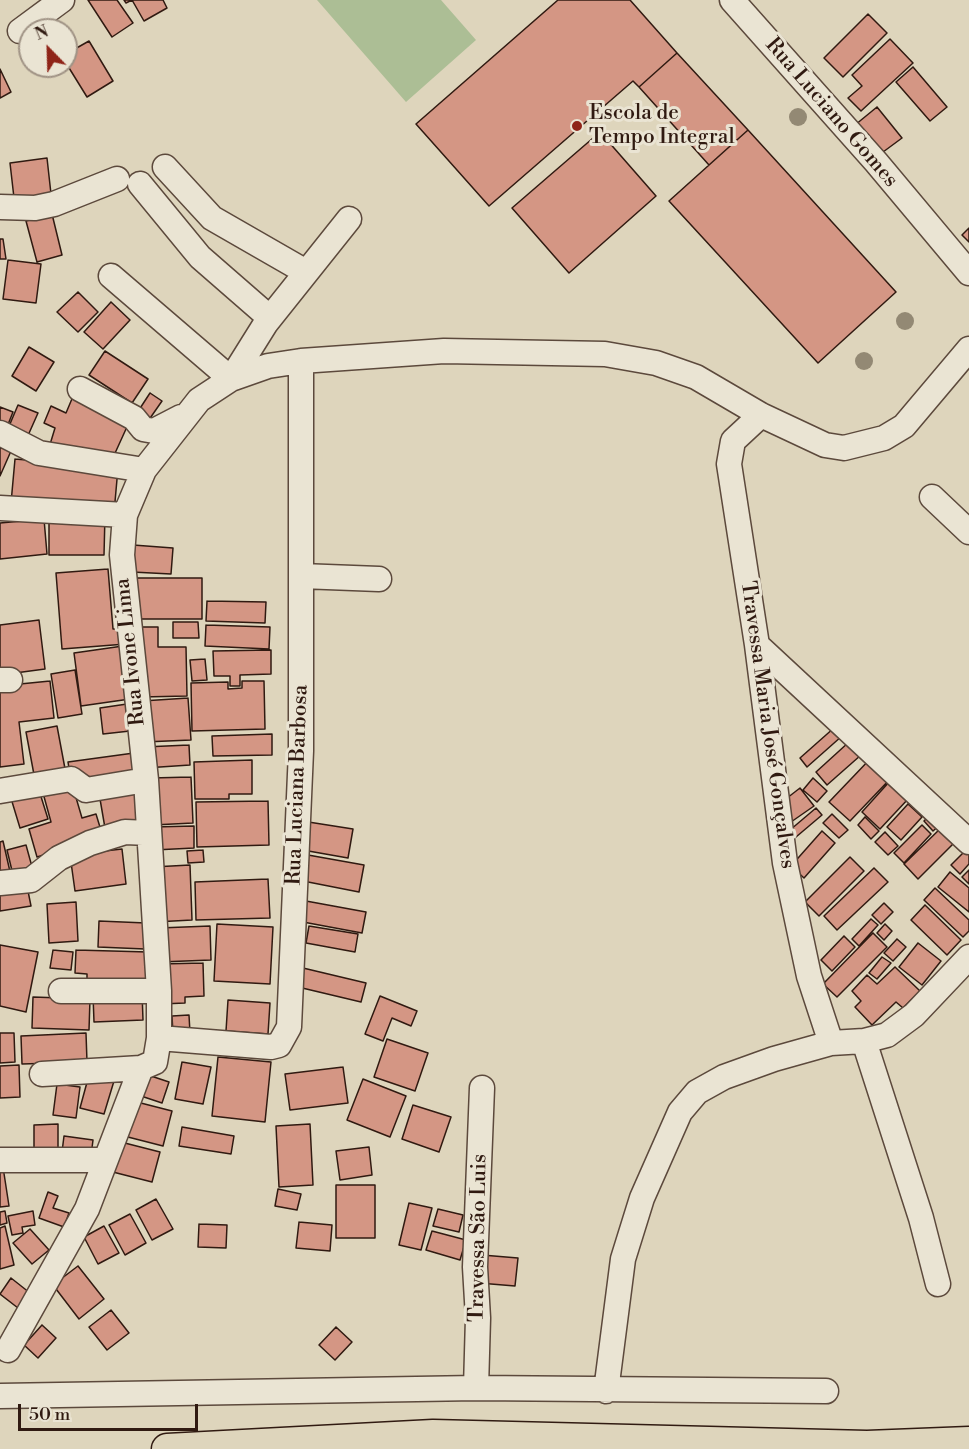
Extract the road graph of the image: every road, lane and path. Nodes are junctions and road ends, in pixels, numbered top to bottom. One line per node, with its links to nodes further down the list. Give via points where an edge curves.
1 (62, 0): 3 (street)
2 (732, 0): 8 (street, Rua Luciano Gomes)
3 (38, 18)
4 (165, 167): 7 (street, via 212,218)
5 (0, 207): 10 (street, via 35,208 129,182 200,257)
6 (349, 219): 7 (street)
7 (306, 272): 10 (street)
8 (969, 273)
9 (111, 276): 13 (street)
10 (270, 318): 13 (street)
11 (968, 352): 16 (street, Rua Ivone Lima, via 904,426 861,446 825,445)
12 (301, 361): 13 (street, Rua Ivone Lima, via 268,366); 16 (street, Rua Ivone Lima, via 444,351 606,354 656,363 696,377); 23 (street, Rua Luciana Barbosa)
13 (231, 379): 15 (street, Rua Ivone Lima, via 199,400)
14 (80, 389): 15 (street, via 134,418 143,429 154,431)
15 (188, 413): 18 (street, Rua Ivone Lima)
16 (761, 415): 25 (street, Travessa Maria José Gonçalves, via 740,432 729,451)
17 (0, 433): 18 (street, via 39,453)
18 (144, 470): 21 (street, Rua Ivone Lima)
19 (932, 497): 22 (street)
20 (0, 508): 21 (street)
21 (125, 515): 26 (street, Rua Ivone Lima, via 124,588)
22 (969, 532)
23 (301, 576): 24 (street); 34 (street, Rua Luciana Barbosa, via 301,751 289,1028 279,1045 271,1047)
24 (379, 579)
25 (757, 645): 29 (street); 36 (street, Travessa Maria José Gonçalves, via 785,862 808,976)
26 (146, 780): 27 (street, via 86,790 71,779); 28 (street, Rua Ivone Lima)
27 (0, 791)
28 (149, 833): 30 (street, via 125,832 90,843 59,858 31,880); 33 (street, Rua Ivone Lima)
29 (969, 842)
30 (0, 883)
31 (969, 957): 35 (street, via 914,1015 886,1035)
32 (61, 991): 33 (street)
33 (159, 992): 34 (street, Rua Ivone Lima)
34 (159, 1038): 37 (street, via 154,1062)
35 (864, 1041): 36 (street); 42 (street)
36 (831, 1043): 45 (street, via 724,1077 698,1092 680,1112 642,1198 623,1259)
37 (141, 1068): 38 (street); 41 (street)
38 (42, 1074)
39 (482, 1088): 44 (street, Travessa São Luis)
40 (0, 1160): 41 (street)
41 (104, 1160): 43 (street, via 87,1209)
42 (938, 1284)
43 (8, 1350)
44 (476, 1388): 45 (street); 47 (street)
45 (606, 1391): 46 (street)
46 (826, 1391)
47 (0, 1396)
48 (969, 1442): 49 (main road, via 867,1446 433,1435)
49 (166, 1449)

